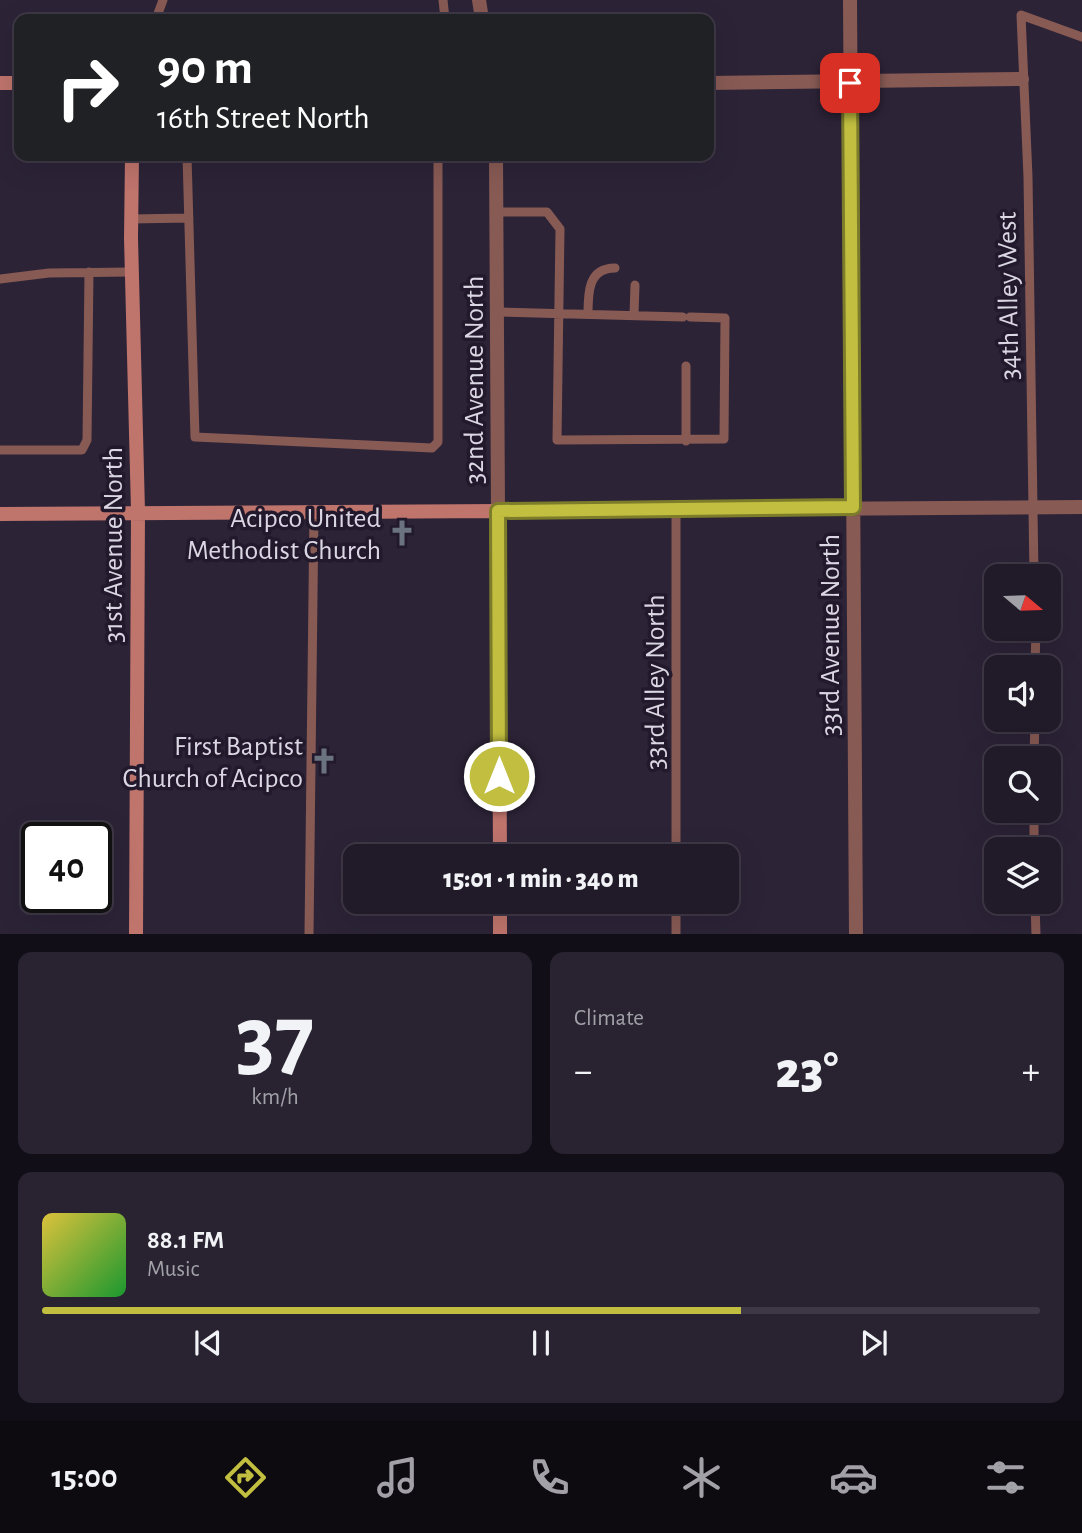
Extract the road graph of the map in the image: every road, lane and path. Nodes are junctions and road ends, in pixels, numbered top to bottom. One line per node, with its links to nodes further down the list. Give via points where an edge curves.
1 (850, 0): 5 (street, 33rd Avenue North)
2 (1082, 37): 3 (lane, 34th Alley West, via 1021,15)
3 (1022, 79): 5 (street); 27 (lane, 34th Alley West)
4 (714, 83): 5 (street)
5 (850, 83): 25 (street, 33rd Avenue North)
6 (132, 161): 12 (street, 31st Avenue North)
7 (187, 161): 11 (lane)
8 (438, 161): 11 (lane, via 438,442 432,448 195,437)
9 (496, 161): 10 (street, 32nd Avenue North)
10 (496, 212): 18 (street, 32nd Avenue North); 19 (lane, via 547,212 560,229)
11 (188, 218): 12 (lane)
12 (131, 219): 15 (street, 31st Avenue North)
13 (615, 268): 20 (lane, via 604,268 593,276)
14 (89, 272): 15 (lane); 16 (lane); 24 (lane, via 87,440 82,450)
15 (131, 272): 30 (street, 31st Avenue North)
16 (0, 279)
17 (635, 285): 21 (lane)
18 (496, 312): 19 (lane); 31 (street, 32nd Avenue North)
19 (560, 314): 20 (lane); 23 (lane, via 557,440)
20 (587, 314): 21 (lane)
21 (634, 315): 23 (lane, via 725,318 724,439)
22 (685, 366): 23 (lane)
23 (685, 441)
24 (0, 450)
25 (853, 507): 27 (street); 28 (street); 43 (street, 33rd Avenue North)
26 (1082, 507): 27 (street)
27 (1032, 508): 33 (lane, 34th Alley West)
28 (676, 509): 31 (street); 35 (lane, 33rd Alley North)
29 (314, 510): 30 (street); 31 (street); 40 (lane)
30 (138, 511): 32 (street); 39 (street, 31st Avenue North)
31 (498, 511): 34 (street, 32nd Avenue North)
32 (0, 514)
33 (1034, 564)
34 (500, 844)
35 (676, 844)
36 (500, 914): 41 (street)
37 (676, 914): 42 (lane)
38 (1035, 914): 44 (lane)
39 (136, 934)
40 (309, 934)
41 (500, 934)
42 (676, 934)
43 (856, 934)
44 (1036, 934)

